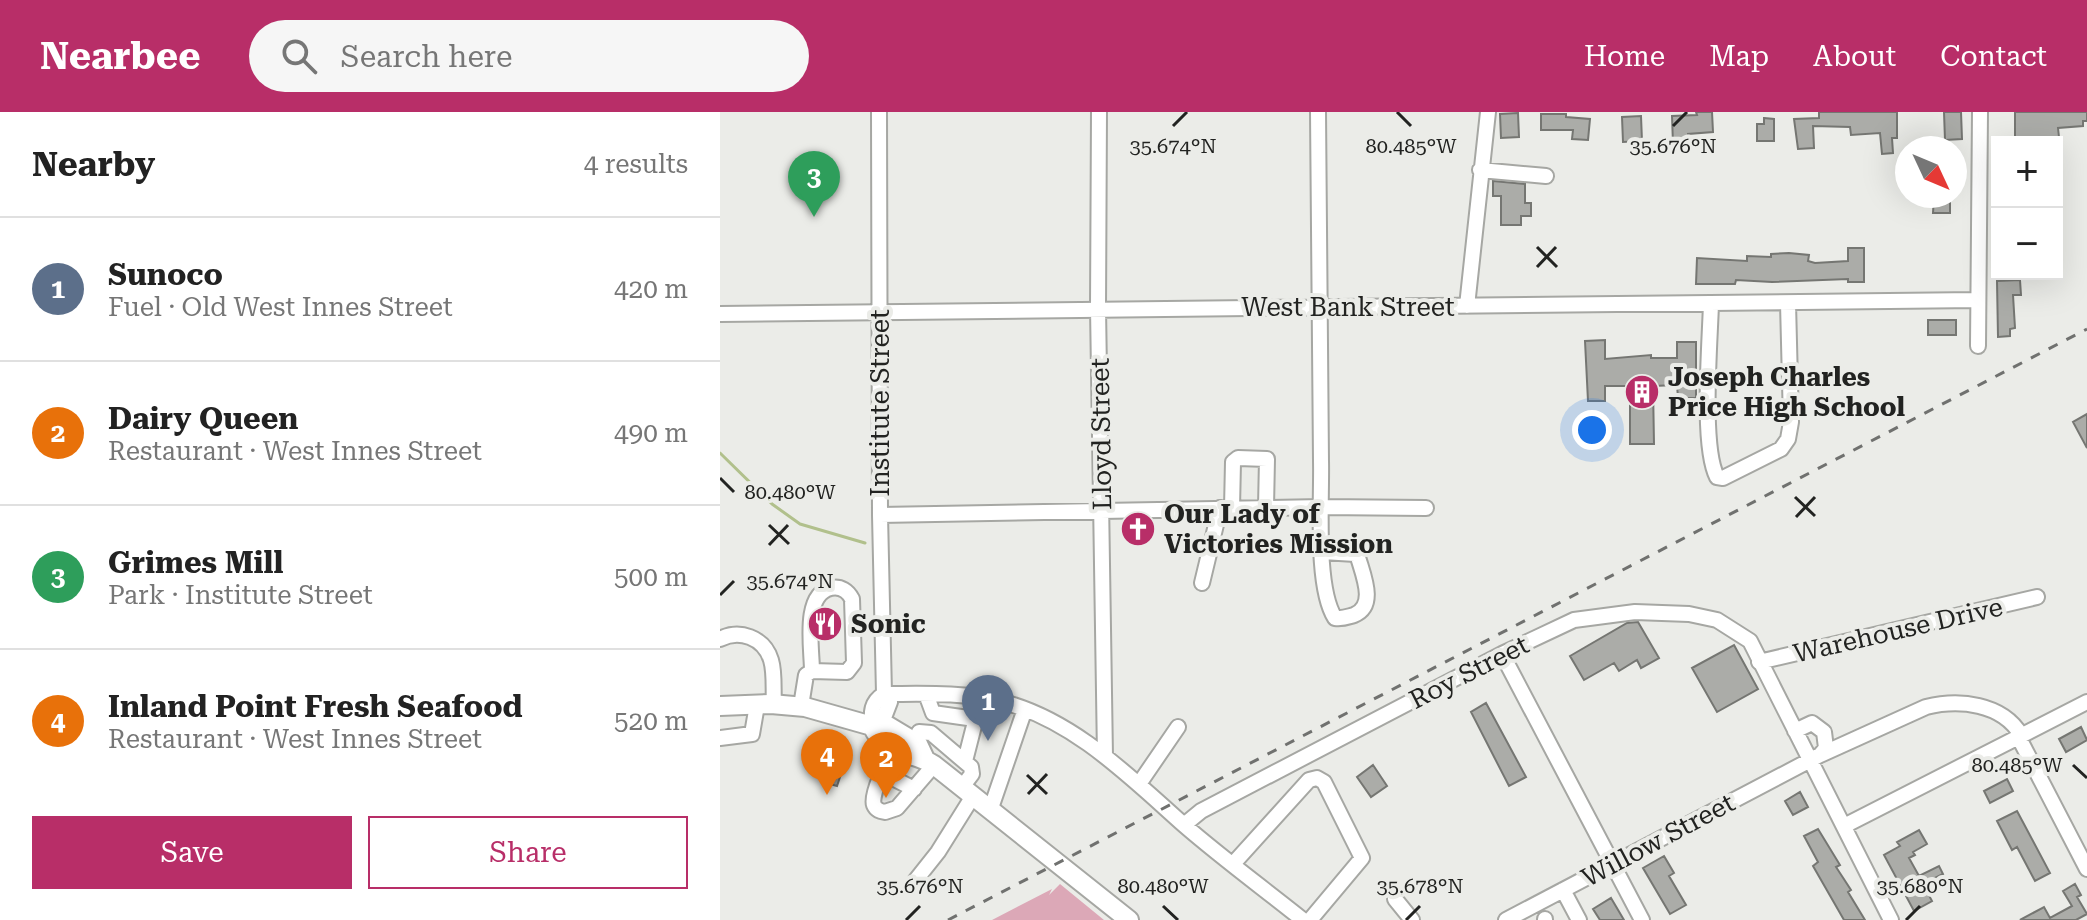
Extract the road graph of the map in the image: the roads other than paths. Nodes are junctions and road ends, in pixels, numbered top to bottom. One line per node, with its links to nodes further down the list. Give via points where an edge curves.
1 (879, 112): 14 (street, Institute Street)
2 (1099, 112): 12 (street, Lloyd Street)
3 (1318, 112): 13 (street)
4 (1488, 112): 6 (street)
5 (1980, 112): 8 (street)
6 (1480, 170): 7 (street); 11 (street)
7 (1546, 176)
8 (1977, 300): 10 (street, West Bank Street); 16 (street)
9 (1711, 303): 10 (street, West Bank Street); 10 (street, via 1709,418 1712,458 1717,477 1723,478 1781,449 1788,439); 11 (street, West Bank Street)
10 (1788, 303)
11 (1467, 306): 13 (street, West Bank Street)
12 (1098, 308): 13 (street, West Bank Street); 14 (street, West Bank Street); 21 (street, Lloyd Street)
13 (1319, 308): 18 (street)
14 (880, 311): 15 (street, West Bank Street); 22 (street, Institute Street)
15 (720, 314)
16 (1978, 346)
17 (1266, 507): 18 (street); 19 (street); 19 (street, via 1267,459 1238,458)
18 (1322, 507): 20 (street); 23 (street)
19 (1226, 508): 21 (street); 24 (street)
20 (1426, 508)
21 (1103, 510): 22 (street); 47 (street, Lloyd Street)
22 (880, 515): 30 (street, Institute Street)
23 (1323, 552): 23 (street, via 1326,595 1335,618 1360,613 1368,598 1358,557)
24 (1202, 583)
25 (2037, 597): 28 (street, Warehouse Drive)
26 (720, 639): 34 (street, via 748,635 767,650 772,667)
27 (1502, 654): 28 (street, Roy Street, via 1574,620 1635,612 1717,620 1750,641); 56 (street, Roy Street, via 1201,811); 59 (street)
28 (1759, 662): 42 (street, Roy Street)
29 (812, 671): 29 (street, via 847,672 854,663 852,599 841,588 825,590 811,608); 36 (street, via 806,675)
30 (884, 694): 31 (street); 40 (street, Institute Street, via 890,702)
31 (926, 694): 32 (street); 38 (street)
32 (993, 700): 37 (street); 39 (street)
33 (2087, 702): 44 (street)
34 (766, 704): 35 (main road); 36 (main road); 45 (street, via 752,734)
35 (720, 706)
36 (801, 706): 40 (main road)
37 (1025, 709): 47 (street); 55 (street)
38 (933, 713): 39 (street); 43 (street)
39 (976, 718): 49 (street)
40 (872, 726): 43 (main road); 46 (main road, via 877,738)
41 (1178, 727): 52 (street)
42 (1795, 731): 48 (street, Roy Street); 48 (street, via 1812,723 1824,732 1826,748)
43 (916, 736): 49 (street, via 931,733); 50 (main road)
44 (2019, 736): 48 (street, Willow Street, via 2005,716 1963,703 1943,703); 57 (street); 60 (street)
45 (720, 738)
46 (894, 749): 50 (main road); 51 (street)
47 (1105, 756): 52 (street)
48 (1816, 757): 57 (street); 59 (street, Willow Street)
49 (965, 761): 54 (street, via 972,774)
50 (930, 762): 53 (street); 54 (main road)
51 (883, 773): 53 (street); 53 (street, via 873,795 878,810 891,811)
52 (1139, 784): 56 (street)
53 (914, 789)
54 (968, 792): 55 (main road); 61 (street, via 938,852)
55 (990, 811): 64 (main road)
56 (1184, 825): 58 (street)
57 (1844, 826): 71 (street)
58 (1233, 864): 65 (street); 66 (street, via 1309,780 1324,782 1362,858)
59 (1612, 864): 62 (street, Willow Street); 70 (street)
60 (2087, 869)
61 (915, 881)
62 (1563, 890): 68 (street, Willow Street); 69 (street)
63 (1395, 899): 67 (street)
64 (1129, 920)
65 (1303, 920)
66 (1310, 920)
67 (1412, 920)
68 (1506, 920)
69 (1579, 920)
70 (1642, 920)
71 (1891, 920)

